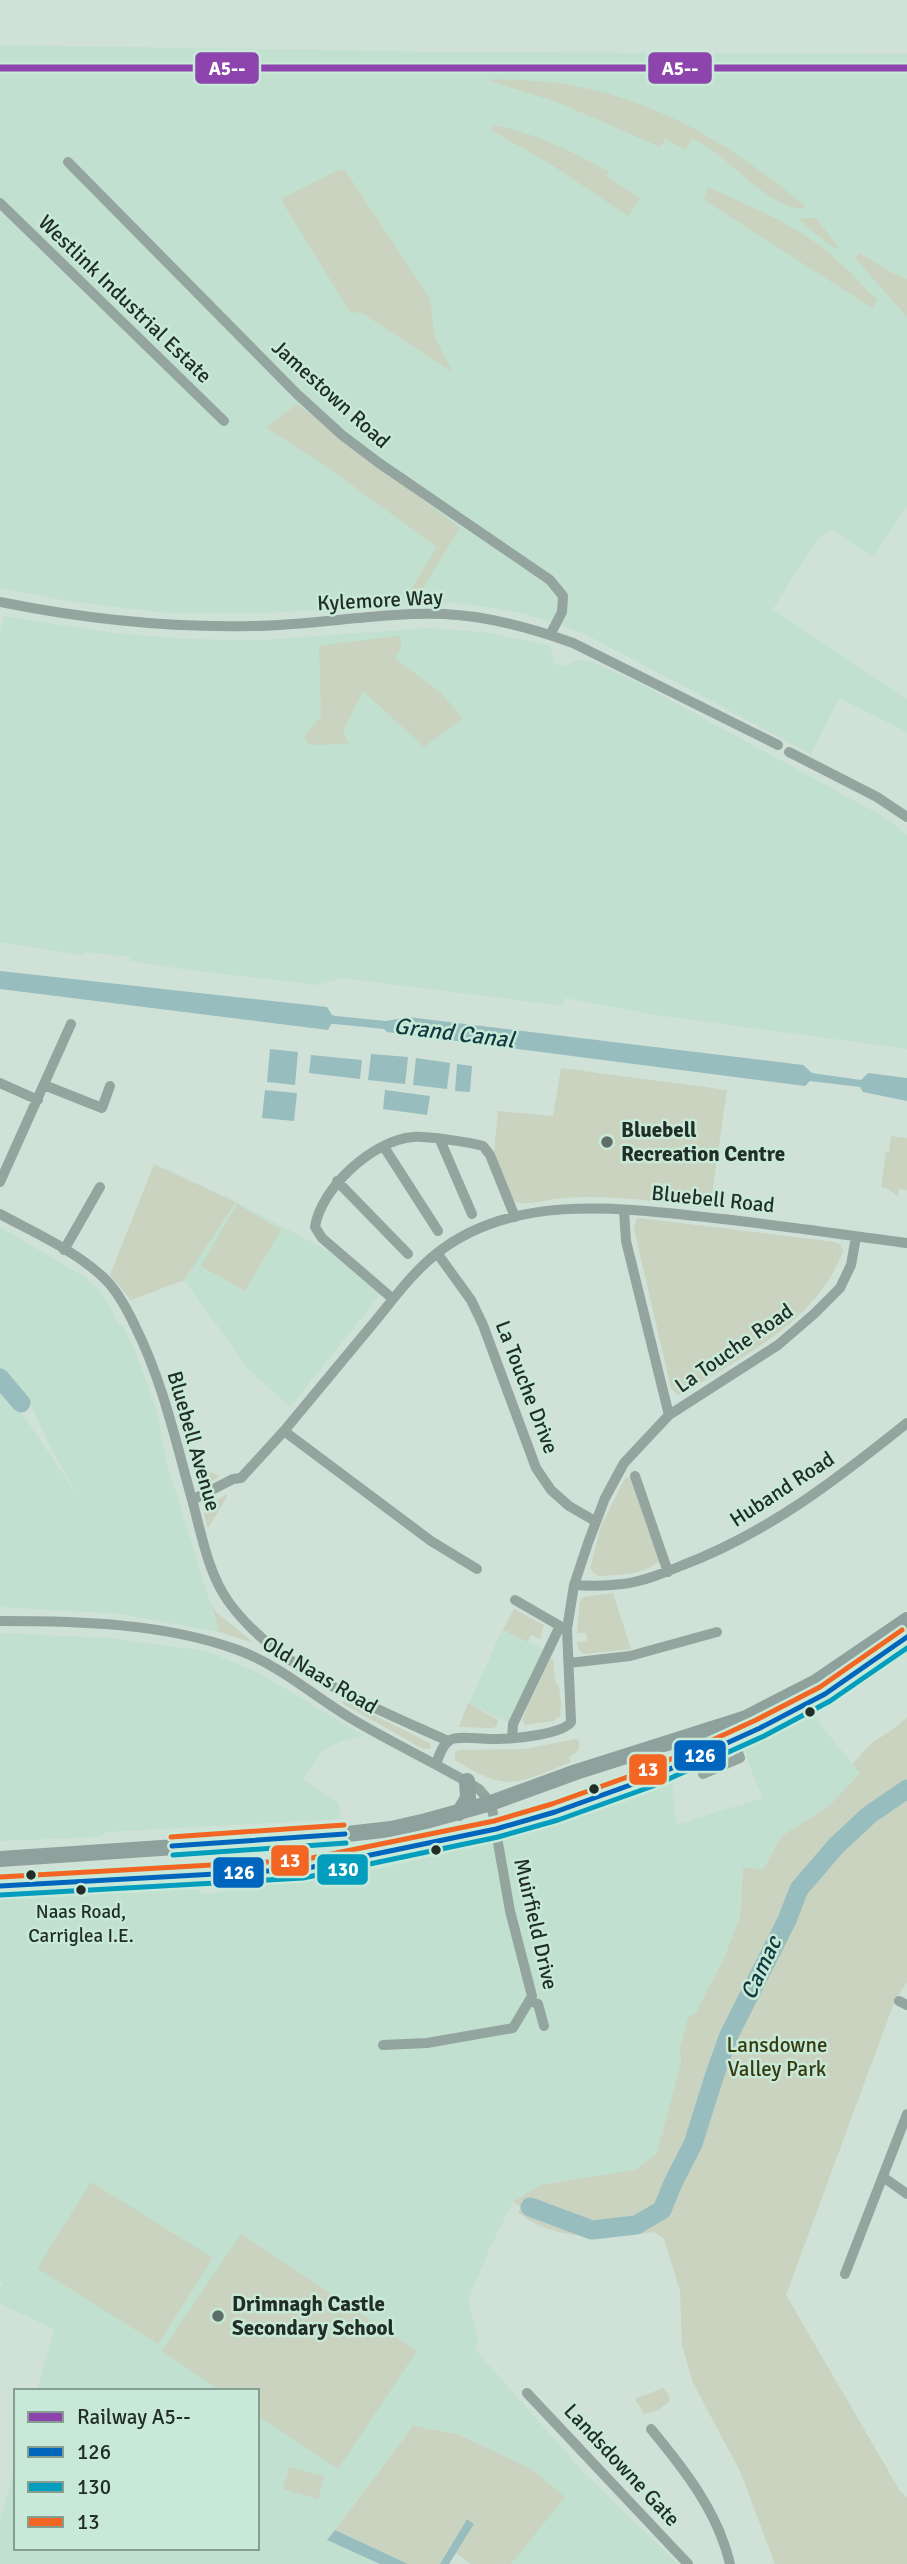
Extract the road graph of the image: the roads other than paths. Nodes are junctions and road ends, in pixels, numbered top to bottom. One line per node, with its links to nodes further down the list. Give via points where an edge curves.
1 (68, 162): 5 (street, Jamestown Road, via 342,435 550,580 563,596 562,612)
2 (0, 203): 3 (street, Westlink Industrial Estate)
3 (223, 421)
4 (0, 602): 5 (street, Kylemore Way, via 122,622 207,626 446,614)
5 (550, 635): 6 (street, Kylemore Way)
6 (778, 745)
7 (789, 752): 8 (street)
8 (907, 817)
9 (71, 1024): 11 (street)
10 (0, 1083): 13 (street)
11 (44, 1085): 12 (street, via 102,1108); 13 (street)
12 (110, 1086)
13 (38, 1100): 17 (street)
14 (439, 1140): 15 (street, via 414,1137); 21 (street); 22 (street, via 486,1148)
15 (384, 1147): 16 (street); 23 (street)
16 (337, 1181): 28 (street); 29 (street, via 316,1221 317,1232)
17 (0, 1182)
18 (100, 1187): 26 (street)
19 (624, 1210): 22 (street, Bluebell Road, via 579,1209); 24 (street, Bluebell Road); 30 (street, La Touche Road, via 626,1241)
20 (0, 1214): 26 (street, Bluebell Avenue)
21 (472, 1214)
22 (515, 1217): 27 (street, Bluebell Road, via 466,1235)
23 (438, 1231)
24 (856, 1237): 25 (street, Bluebell Road); 30 (street, La Touche Road, via 851,1265 840,1288 814,1314 778,1345)
25 (907, 1243)
26 (64, 1250): 34 (street, Bluebell Avenue, via 105,1279 128,1311 163,1393)
27 (437, 1253): 29 (street, Bluebell Road); 35 (street, La Touche Drive, via 483,1325 536,1468 551,1490)
28 (408, 1254)
29 (393, 1299): 32 (street, Bluebell Road)
30 (669, 1415): 35 (street, La Touche Road, via 624,1463)
31 (907, 1423): 37 (street, Huband Road, via 780,1518)
32 (284, 1431): 34 (street, Bluebell Road, via 242,1478); 36 (street, via 431,1541)
33 (635, 1476): 37 (street)
34 (192, 1500): 46 (street, Bluebell Avenue, via 209,1561 234,1609 280,1651)
35 (595, 1521): 38 (street, La Touche Road)
36 (477, 1569)
37 (668, 1572): 38 (street, Huband Road, via 624,1584)
38 (574, 1585): 42 (street, La Touche Road)
39 (515, 1600): 42 (street)
40 (0, 1620): 47 (street, Old Naas Road, via 132,1628 206,1640 255,1657)
41 (907, 1620): 55 (main road, via 825,1676 757,1713)
42 (563, 1627): 45 (street, La Touche Road); 49 (street, La Touche Road, via 513,1724)
43 (717, 1632): 45 (street, via 630,1656)
44 (907, 1637): 50 (main road, via 825,1694)
45 (569, 1663): 48 (street, La Touche Road, via 571,1722)
46 (340, 1689): 47 (street); 51 (street, Bluebell Avenue)
47 (330, 1704): 52 (street, Old Naas Road)
48 (567, 1727): 49 (street, Bluebell Avenue)
49 (512, 1738): 51 (street, Bluebell Avenue)
50 (733, 1739): 53 (street, via 740,1758); 57 (main road, via 650,1778)
51 (449, 1741): 52 (street)
52 (436, 1764): 54 (street, Old Naas Road)
53 (703, 1774)
54 (467, 1782): 55 (street, Old Naas Road); 56 (main road, via 468,1798)
55 (491, 1803): 56 (main road); 57 (street)
56 (459, 1812): 58 (main road, via 391,1829 321,1837)
57 (496, 1829): 59 (main road, via 303,1869); 60 (street, Muirfield Drive, via 510,1911 533,1991)
58 (0, 1859)
59 (0, 1886)
60 (530, 2001): 61 (street, Muirfield Drive, via 538,2004); 62 (street, via 513,2028 427,2043)
61 (544, 2026)
62 (383, 2045)
63 (907, 2114): 64 (street)
64 (883, 2176): 65 (street); 66 (street)
65 (907, 2194)
66 (845, 2274)
67 (527, 2393): 69 (street, Landsdowne Gate)
68 (651, 2429): 70 (street, via 687,2472)
69 (688, 2564)
70 (730, 2564)

